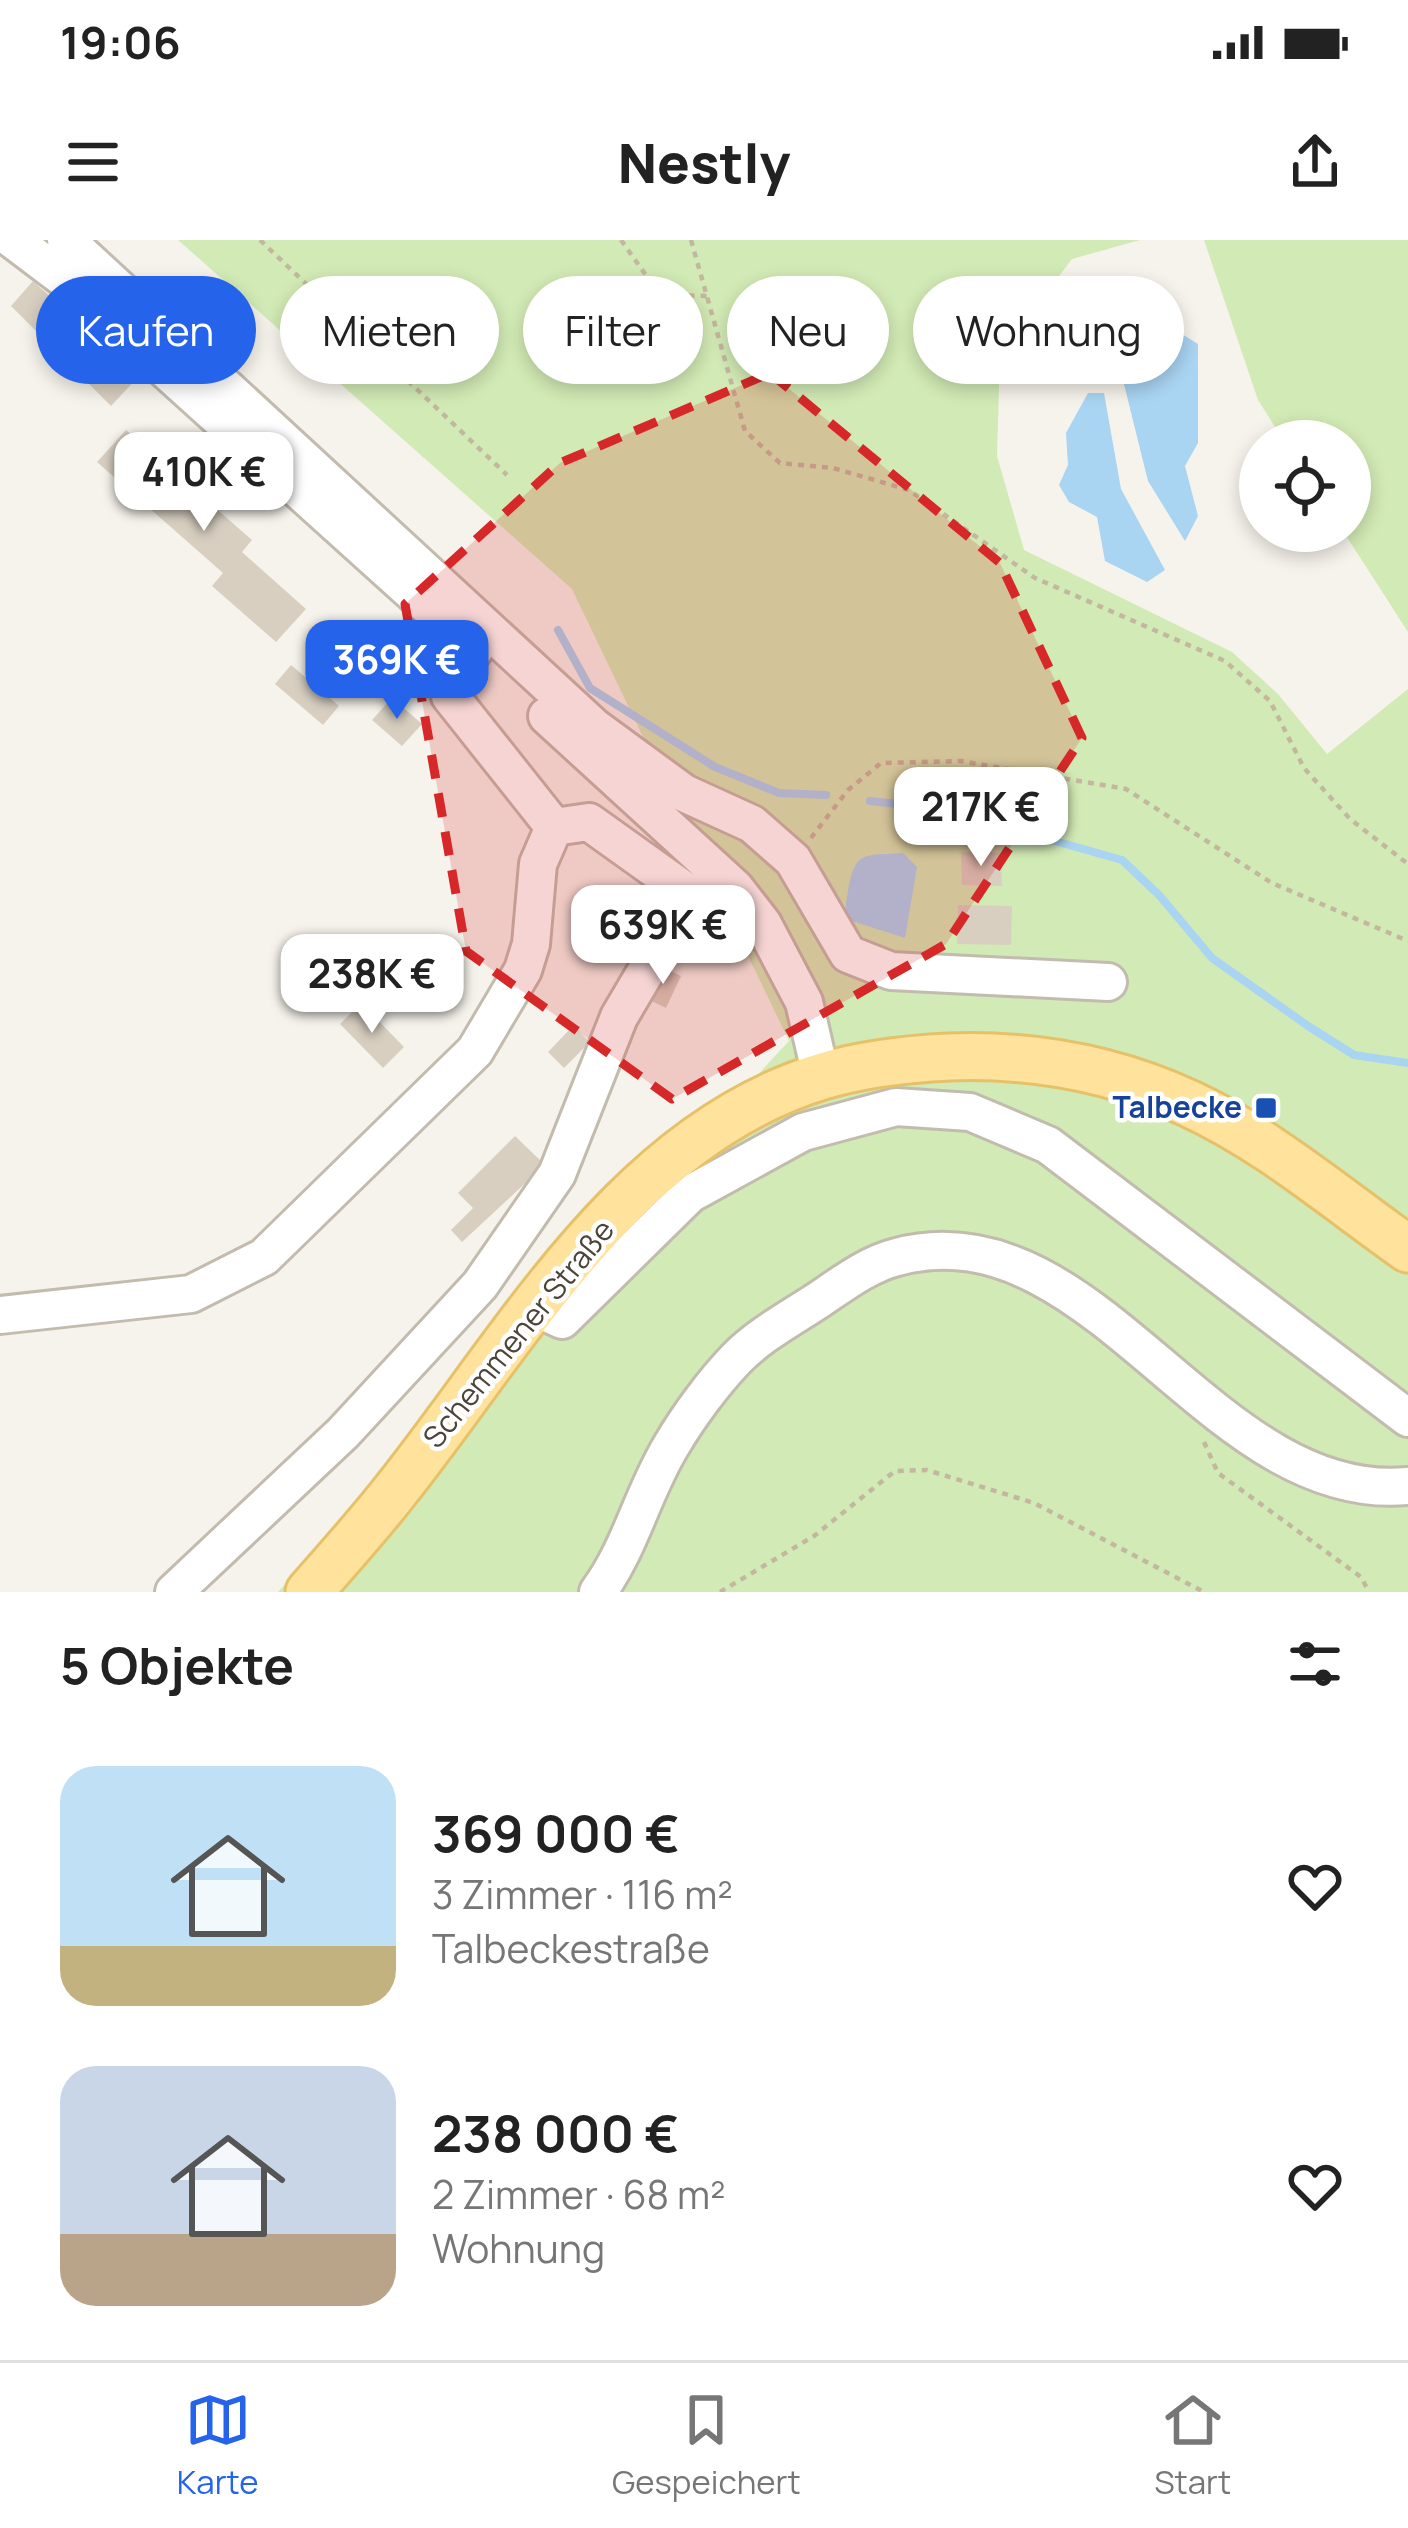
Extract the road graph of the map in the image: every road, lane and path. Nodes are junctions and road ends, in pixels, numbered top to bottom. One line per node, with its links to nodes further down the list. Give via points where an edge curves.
1 (14, 240): 8 (street)
2 (66, 240): 10 (street, via 594,727 684,793 752,824)
3 (260, 240): 7 (path)
4 (621, 240): 6 (path, via 660,295)
5 (691, 240): 6 (path)
6 (711, 296): 11 (path, via 745,431 780,464 833,468 909,490 1034,578 1225,661 1270,701 1304,768 1350,819)
7 (507, 475)
8 (475, 650): 9 (street, via 450,696); 12 (street)
9 (554, 827): 13 (street, via 589,822); 19 (street, via 538,864 524,970 475,1051 264,1257 191,1294)
10 (794, 860): 14 (path, via 848,790 881,763 961,761 1126,790 1272,883); 15 (street, via 848,954 891,971)
11 (1406, 862)
12 (735, 887): 13 (street); 16 (street, via 804,1002)
13 (691, 895): 23 (street, via 619,1016 557,1174 480,1285 343,1433)
14 (1408, 941)
15 (1108, 982)
16 (821, 1076): 17 (main road, Schemmener Straße, via 943,1058 1074,1064 1189,1103); 18 (main road, Schemmener Straße, via 743,1111 667,1165)
17 (1408, 1249)
18 (534, 1307): 21 (street, via 562,1320 690,1194 803,1132 896,1107 970,1112 1048,1144); 24 (main road, Schemmener Straße)
19 (0, 1316)
20 (1203, 1406): 22 (street, via 1331,1477 1375,1489); 25 (street, via 1144,1348 1006,1261 963,1252 897,1256 852,1277 738,1357 670,1447 622,1559); 28 (path, via 1200,1433 1218,1473 1360,1577)
21 (1408, 1418)
22 (1408, 1486)
23 (174, 1592)
24 (309, 1592)
25 (598, 1592)
26 (720, 1592): 27 (path, via 814,1536 896,1471 926,1470 1034,1503)
27 (1204, 1592)
28 (1369, 1592)

